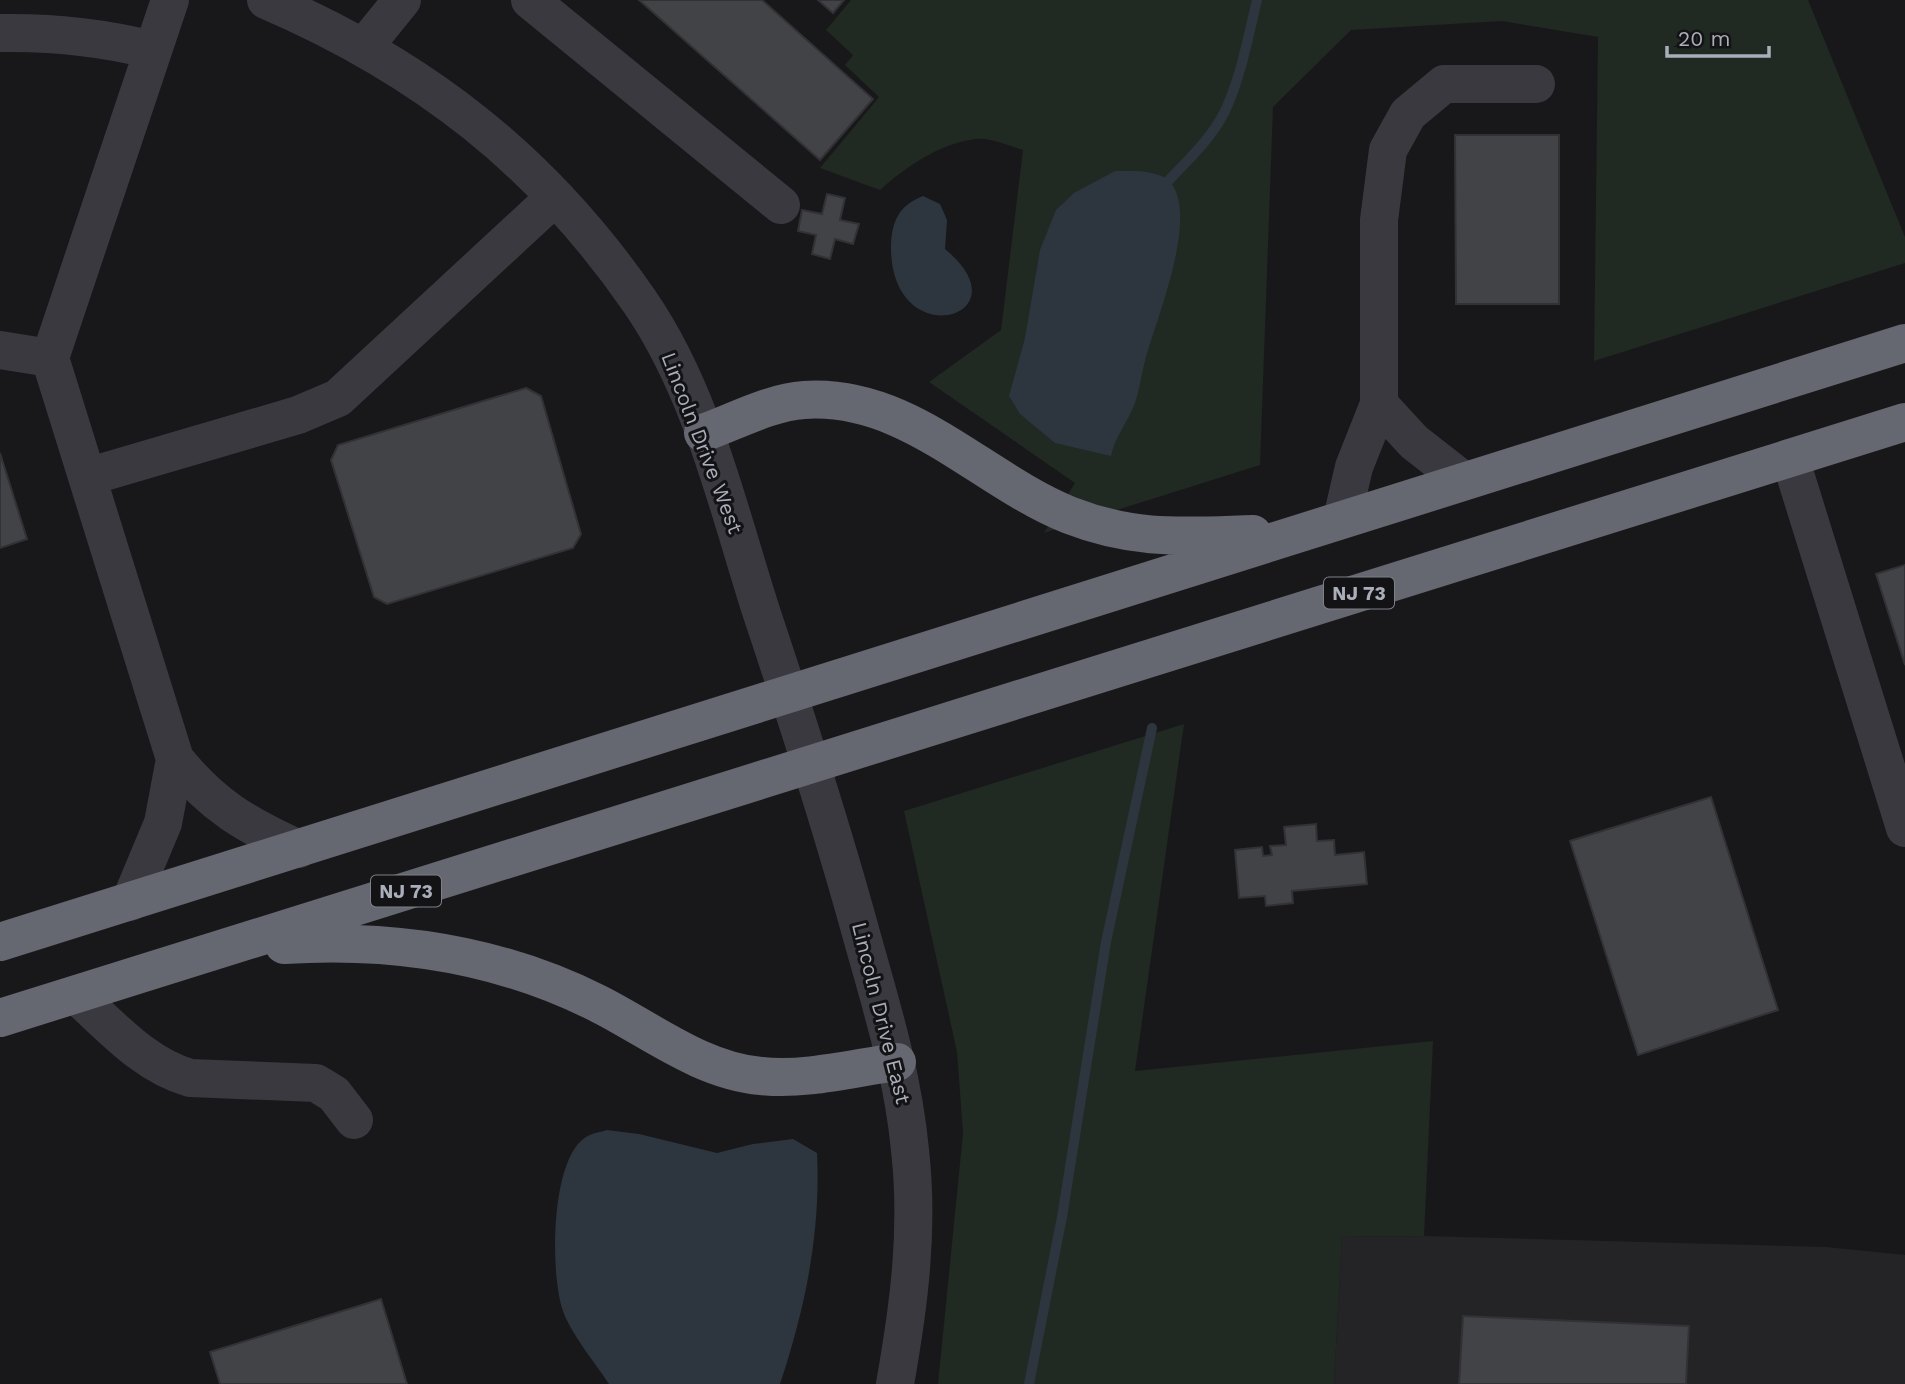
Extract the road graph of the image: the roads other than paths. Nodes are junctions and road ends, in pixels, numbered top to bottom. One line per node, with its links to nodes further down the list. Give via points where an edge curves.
1 (170, 0): 7 (street)
2 (266, 0): 6 (street, Lincoln Drive West)
3 (402, 0): 6 (street)
4 (530, 0): 10 (street)
5 (0, 33): 7 (street, via 100,37)
6 (364, 47): 9 (street, Lincoln Drive West, via 452,103)
7 (153, 50): 13 (street)
8 (1536, 84): 14 (street, via 1444,84 1408,114 1388,150 1379,220)
9 (555, 197): 16 (street, Lincoln Drive West, via 652,321); 18 (street, via 338,398 298,415)
10 (781, 205)
11 (1905, 343): 19 (highway)
12 (0, 350): 13 (street)
13 (50, 358): 18 (street)
14 (1379, 404): 19 (street, via 1414,442); 20 (street, via 1354,467)
15 (1905, 422): 17 (highway, NJ 73)
16 (703, 433): 21 (highway, via 786,403 827,400 909,421 1026,494 1118,531 1166,538); 22 (street, Lincoln Drive West)
17 (1790, 458): 24 (highway, NJ 73); 25 (street)
18 (87, 477): 23 (street)
19 (1464, 481): 20 (highway)
20 (1342, 519): 21 (highway)
21 (1304, 532): 22 (highway)
22 (789, 693): 24 (street, Lincoln Drive East); 26 (highway)
23 (175, 759): 26 (street, via 225,811); 27 (street, via 163,823)
24 (812, 764): 29 (highway, NJ 73); 32 (street, Lincoln Drive East)
25 (1905, 828)
26 (299, 849): 27 (highway)
27 (131, 902): 28 (highway)
28 (0, 942)
29 (192, 959): 30 (highway, NJ 73); 32 (highway, via 295,944 399,944 467,956 533,976 597,1003 724,1069 798,1076)
30 (76, 995): 31 (highway, NJ 73); 33 (street, via 154,1064 171,1073 190,1079 316,1083 334,1094)
31 (0, 1018)
32 (897, 1062): 34 (street, Lincoln Drive East, via 915,1205 912,1268)
33 (354, 1120)
34 (895, 1384)

